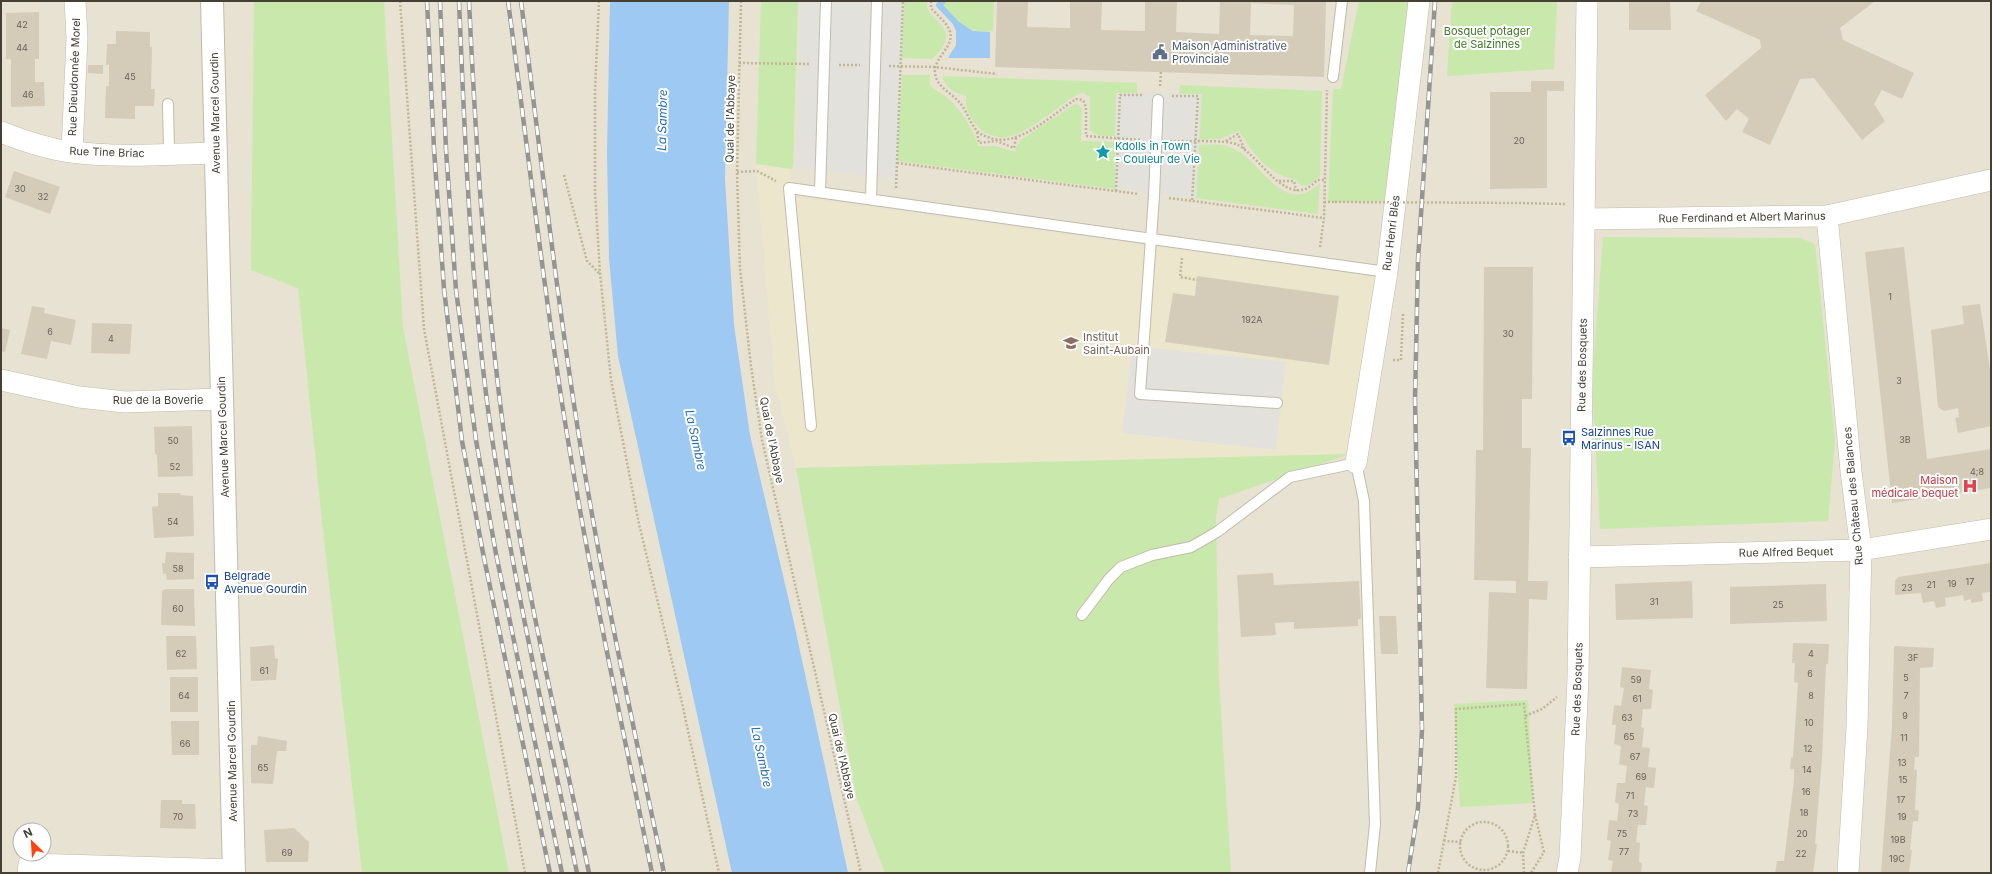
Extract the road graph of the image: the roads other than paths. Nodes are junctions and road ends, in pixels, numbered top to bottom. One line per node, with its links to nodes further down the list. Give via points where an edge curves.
1 (75, 1): 12 (street, Rue Dieudonnée Morel, via 77,38)
2 (212, 1): 13 (street, Avenue Marcel Gourdin)
3 (826, 1): 16 (lane)
4 (877, 1): 17 (lane)
5 (1342, 1): 8 (lane)
6 (1419, 1): 21 (street, Rue Henri Blès)
7 (1588, 1): 18 (street, Rue des Bosquets)
8 (1330, 79)
9 (1163, 98): 20 (lane, via 1156,140)
10 (168, 104): 14 (lane)
11 (1, 132): 12 (street, Rue Tine Briac, via 33,144)
12 (72, 152): 14 (street, Rue Tine Briac)
13 (215, 153): 14 (street, Rue Tine Briac); 23 (street, Avenue Marcel Gourdin)
14 (169, 154)
15 (1991, 180): 19 (street, Rue Ferdinand et Albert Marinus)
16 (820, 192): 17 (lane); 25 (lane, via 789,188)
17 (871, 200): 20 (lane)
18 (1585, 211): 19 (street, Rue Ferdinand et Albert Marinus); 29 (street, Rue des Bosquets)
19 (1827, 216): 28 (street, Rue Château des Balances)
20 (1151, 239): 21 (lane); 24 (lane, via 1140,394)
21 (1387, 272): 26 (street, Rue Henri Blès)
22 (1, 380): 23 (street, Rue de la Boverie, via 80,397 125,402)
23 (221, 399): 31 (street, Avenue Marcel Gourdin)
24 (1277, 403)
25 (811, 426)
26 (1356, 463): 30 (lane, via 1290,477 1217,532 1191,546 1152,555 1121,567); 33 (lane, via 1364,502 1375,824)
27 (1991, 529): 28 (street, Rue Alfred Bequet)
28 (1861, 550): 29 (street, Rue Alfred Bequet); 35 (street, Rue Château des Balances, via 1857,727)
29 (1579, 556): 34 (street, Rue des Bosquets, via 1578,678 1570,858)
30 (1082, 615)
31 (234, 871): 32 (street, via 29,864)
32 (28, 873)
33 (1370, 873)
34 (1567, 873)
35 (1848, 873)

